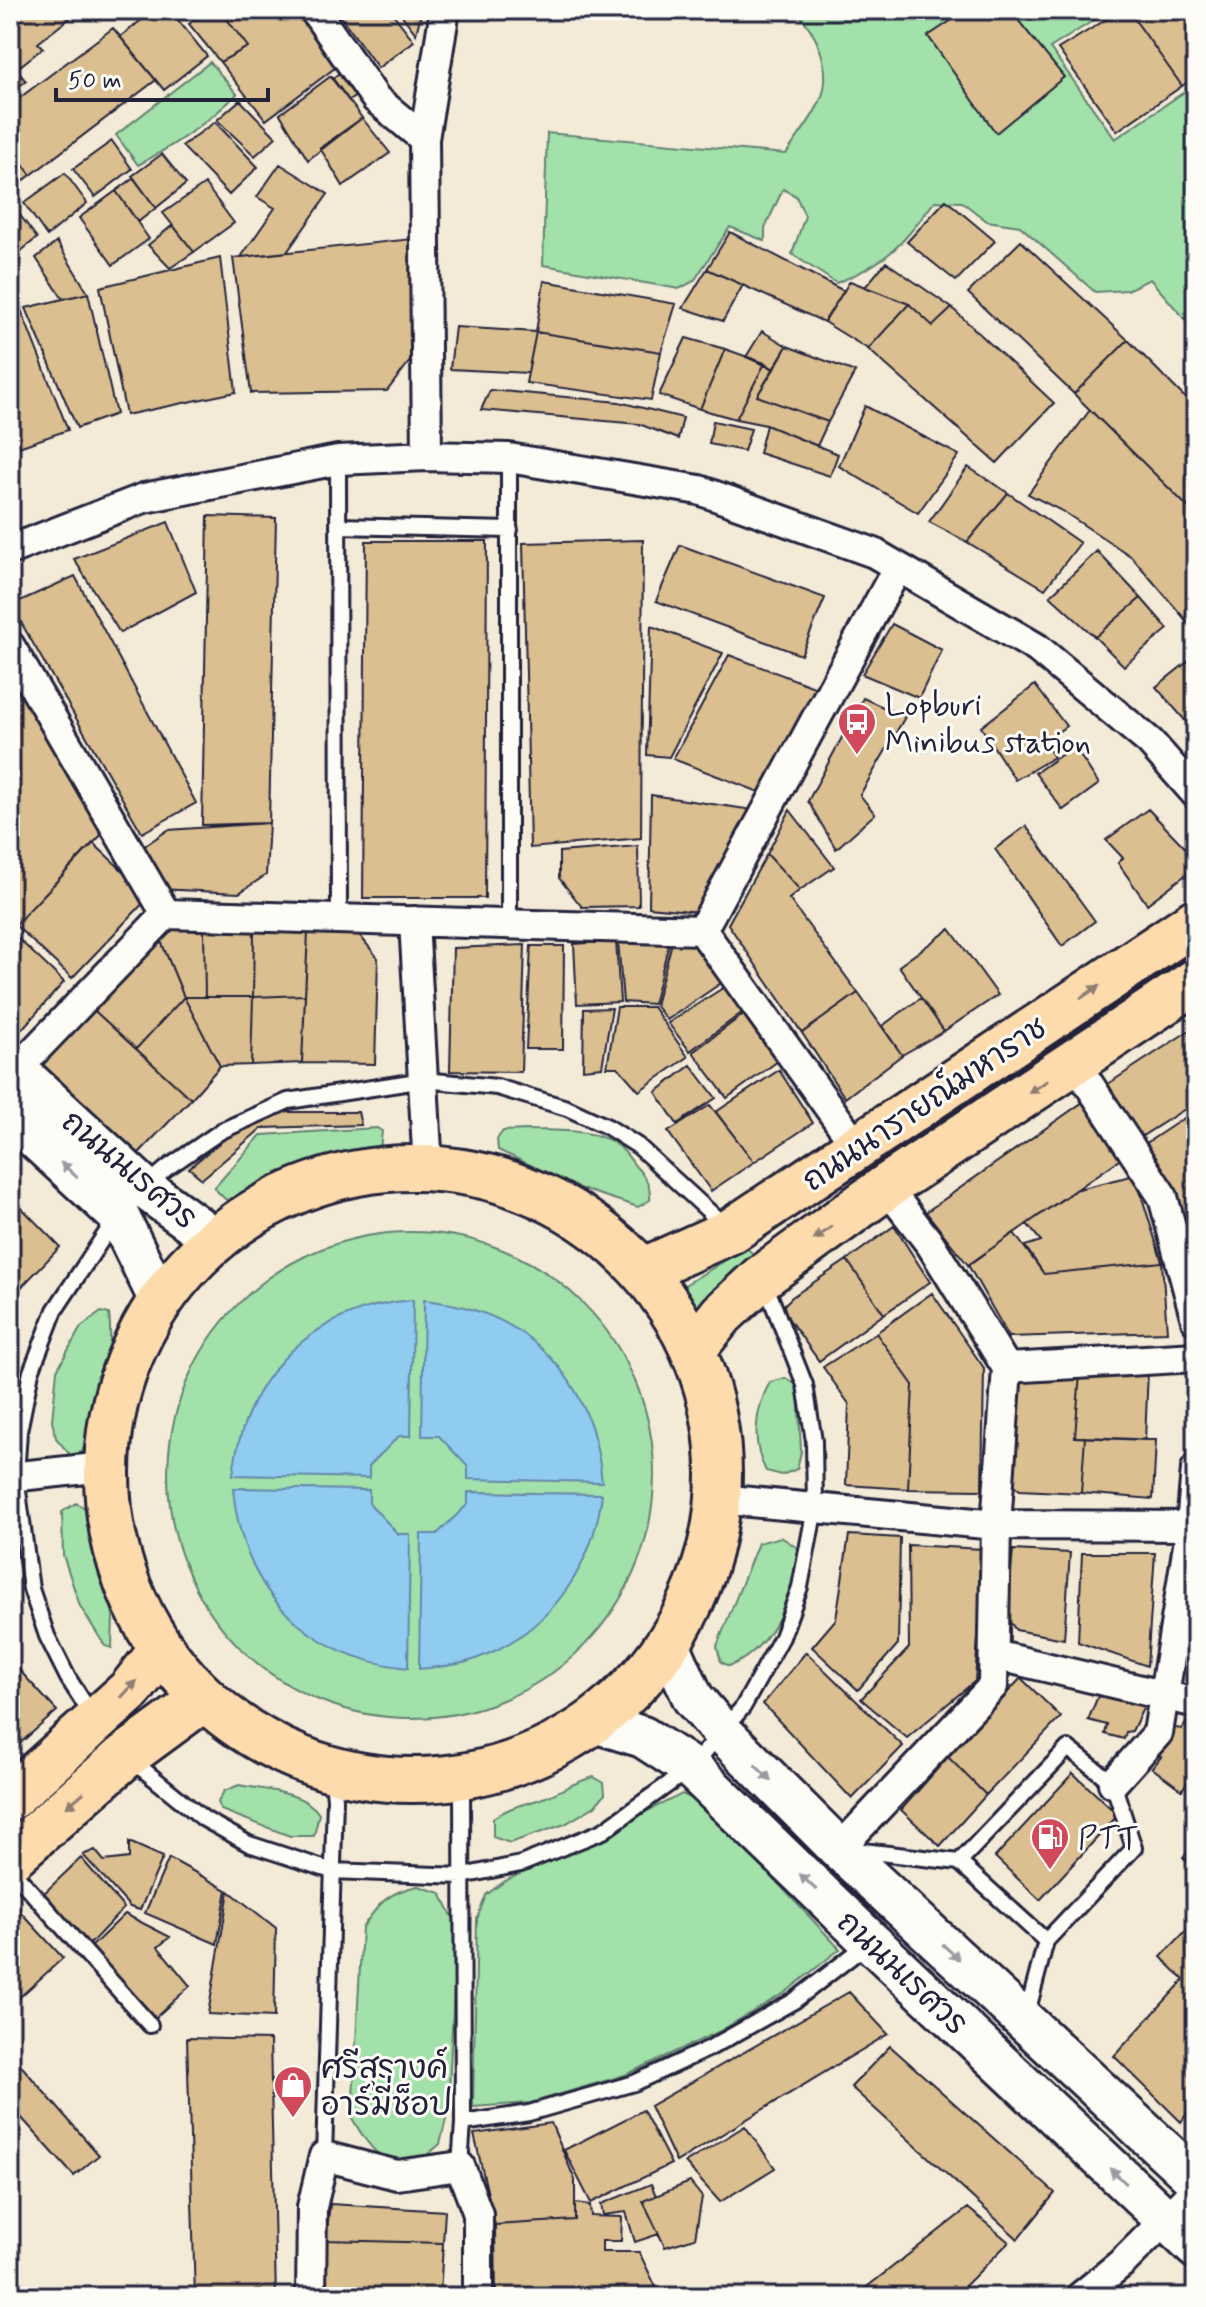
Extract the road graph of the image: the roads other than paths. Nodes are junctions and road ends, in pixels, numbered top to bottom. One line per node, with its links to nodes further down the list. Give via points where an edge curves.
1 (314, 10): 3 (street, via 376,99)
2 (445, 10): 3 (street)
3 (424, 139): 4 (street)
4 (427, 456): 5 (street); 6 (street)
5 (509, 458): 8 (lane); 10 (street, via 699,490 874,553)
6 (338, 460): 7 (lane); 9 (street, via 144,498)
7 (338, 526): 8 (lane); 14 (lane)
8 (510, 530): 17 (lane)
9 (10, 550)
10 (898, 567): 12 (street, via 1037,648 1150,742); 18 (street)
11 (10, 646): 13 (street)
12 (1196, 794)
13 (166, 914): 14 (street); 21 (street)
14 (339, 919): 15 (street)
15 (414, 921): 17 (street); 22 (street)
16 (1196, 921): 24 (main road, ถนนนารายณ์มหาราช, one-way to 16)
17 (509, 922): 18 (street)
18 (702, 930): 24 (street)
19 (1196, 981): 20 (main road, ถนนนารายณ์มหาราช)
20 (1075, 1063): 26 (main road, ถนนนารายณ์มหาราช, one-way to 26); 33 (street, via 1163,1197)
21 (13, 1067): 27 (main road, ถนนนเรศวร)
22 (424, 1080): 25 (street); 27 (lane, via 288,1101 221,1131); 28 (lane, via 497,1087 608,1127 638,1146)
23 (10, 1115): 27 (main road, ถนนนเรศวร, one-way to 23)
24 (858, 1148): 28 (main road, ถนนนารายณ์มหาราช)
25 (428, 1169): 29 (main road, via 332,1178 271,1203); 30 (main road, via 467,1171 533,1191 593,1224)
26 (886, 1187): 31 (main road, ถนนนารายณ์มหาราช, one-way to 31); 36 (street, via 931,1245)
27 (131, 1201): 29 (main road, ถนนนเรศวร); 32 (main road, ถนนนเรศวร); 39 (lane, via 55,1310 31,1372)
28 (731, 1231): 30 (main road, ถนนนารายณ์มหาราช)
29 (216, 1240): 32 (main road)
30 (644, 1270): 34 (main road)
31 (762, 1277): 34 (main road, ถนนนารายณ์มหาราช); 41 (lane, via 805,1385 814,1441)
32 (160, 1301): 37 (main road, via 131,1353 113,1409)
33 (1196, 1320)
34 (694, 1349): 40 (main road, via 711,1397 720,1448)
35 (1196, 1357): 36 (street)
36 (1007, 1368): 42 (street)
37 (105, 1467): 39 (street); 45 (main road, via 118,1564 136,1610)
38 (1196, 1469): 43 (street)
39 (13, 1477): 50 (lane, via 31,1589 47,1636)
40 (719, 1499): 41 (street); 44 (main road, via 703,1575)
41 (815, 1508): 42 (street); 52 (lane, via 800,1587 782,1637)
42 (996, 1525): 43 (street); 46 (street)
43 (1191, 1526): 47 (street)
44 (669, 1644): 51 (main road, via 635,1686); 52 (main road, ถนนนเรศวร, via 693,1698)
45 (161, 1651): 48 (main road); 50 (main road, one-way to 45)
46 (995, 1655): 47 (street); 59 (street, via 993,1686)
47 (1164, 1694): 49 (street); 57 (street, via 1158,1733)
48 (202, 1700): 53 (main road); 55 (main road, via 241,1731)
49 (1196, 1703)
50 (96, 1721): 58 (main road)
51 (594, 1722): 54 (main road, ถนนนเรศวร, via 643,1737); 56 (main road, via 531,1757)
52 (723, 1733): 54 (lane); 59 (main road, ถนนนเรศวร, one-way to 59)
53 (126, 1756): 60 (main road, one-way to 60); 63 (lane, via 204,1819 249,1844)
54 (691, 1768): 64 (lane, via 603,1831 521,1864); 65 (main road, ถนนนเรศวร, one-way to 54)
55 (332, 1771): 56 (main road, via 397,1781); 63 (lane)
56 (462, 1778): 64 (lane)
57 (1113, 1783): 61 (lane, via 1068,1748); 66 (lane, via 1134,1848)
58 (10, 1798)
59 (839, 1849): 61 (lane); 67 (main road, ถนนนเรศวร, one-way to 67)
60 (10, 1858)
61 (959, 1862): 66 (lane)
62 (10, 1868): 68 (lane)
63 (332, 1871): 64 (lane); 70 (lane)
64 (462, 1876): 69 (lane)
65 (870, 1941): 69 (lane, via 794,2001 634,2083 529,2113); 74 (main road, ถนนนเรศวร, one-way to 65)
66 (1046, 1941): 67 (lane)
67 (1025, 2021): 72 (main road, ถนนนเรศวร)
68 (150, 2025)
69 (463, 2123): 71 (lane)
70 (324, 2156): 71 (street, via 397,2175); 76 (street, via 312,2207)
71 (460, 2166): 77 (street, via 478,2214)
72 (1196, 2180)
73 (1196, 2189): 74 (street)
74 (1166, 2221): 75 (main road, ถนนนเรศวร); 78 (street)
75 (1196, 2248)
76 (311, 2297)
77 (478, 2297)
78 (1080, 2297)

